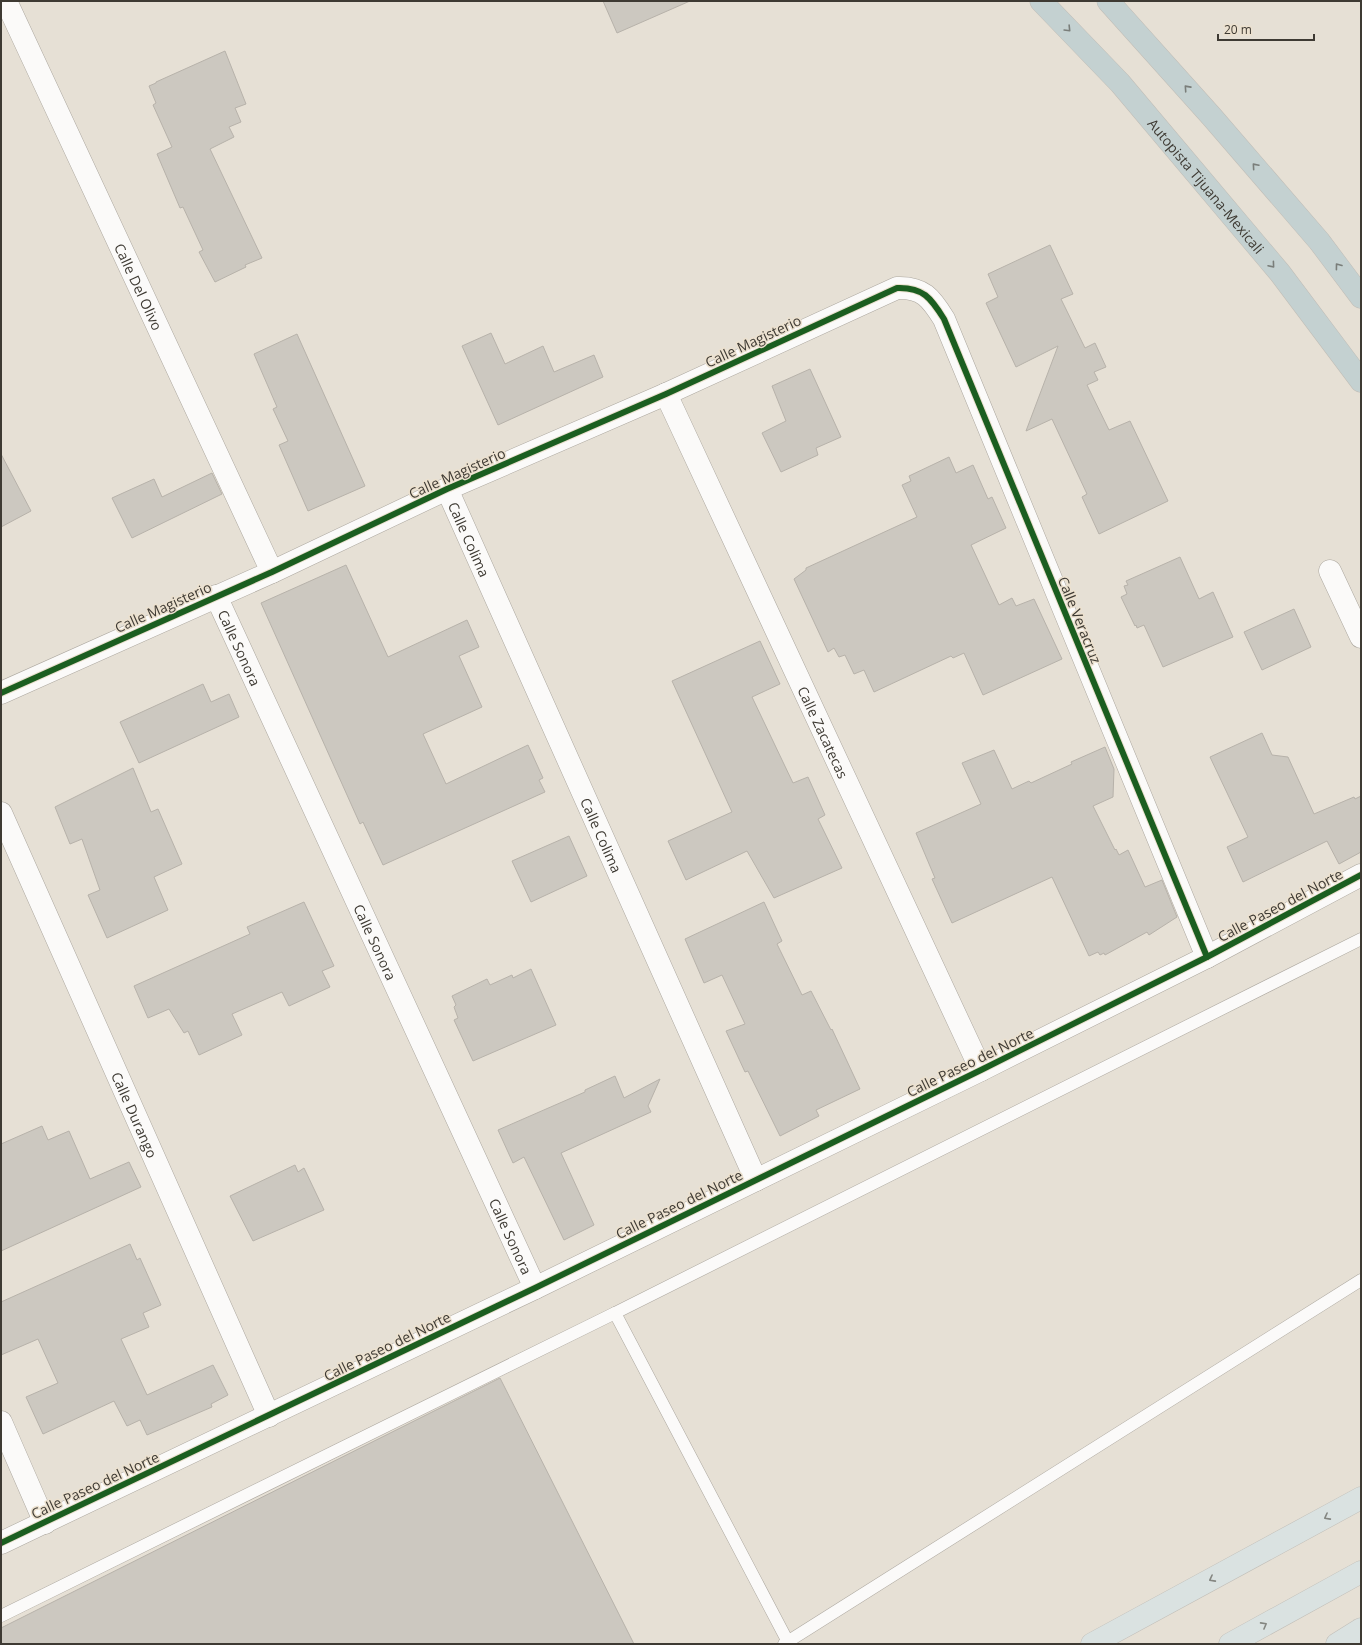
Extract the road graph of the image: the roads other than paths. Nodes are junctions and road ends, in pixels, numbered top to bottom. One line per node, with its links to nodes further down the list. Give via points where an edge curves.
1 (6, 1): 10 (street, Calle Del Olivo)
2 (1041, 1): 6 (highway, Autopista Tijuana-Mexicali, one-way to 6, via 1120,83 1280,273)
3 (1108, 1): 5 (highway, one-way to 3, via 1319,241)
4 (925, 295): 7 (street, Calle Magisterio, via 911,287 896,288); 17 (street, Calle Veracruz, via 944,320)
5 (1361, 297)
6 (1361, 381)
7 (666, 394): 8 (street, Calle Magisterio); 18 (street, Calle Zacatecas)
8 (447, 489): 10 (street, Calle Magisterio); 19 (street, Calle Colima)
9 (1330, 571): 12 (street)
10 (272, 572): 11 (street, Calle Magisterio)
11 (216, 596): 13 (street, Calle Magisterio); 21 (street, Calle Sonora)
12 (1361, 637)
13 (1, 693)
14 (1, 812): 23 (street, Calle Durango)
15 (1361, 875): 17 (street, Calle Paseo del Norte)
16 (1361, 939): 22 (lane)
17 (1207, 957): 18 (street, Calle Paseo del Norte)
18 (981, 1070): 19 (street, Calle Paseo del Norte)
19 (756, 1180): 21 (street, Calle Paseo del Norte)
20 (1361, 1280): 31 (lane)
21 (535, 1288): 23 (street, Calle Paseo del Norte)
22 (614, 1313): 29 (lane); 31 (lane)
23 (269, 1416): 26 (street, Calle Paseo del Norte)
24 (1, 1422): 26 (street)
25 (1361, 1498): 32 (main road, one-way to 32)
26 (45, 1523): 27 (street, Calle Paseo del Norte)
27 (1, 1544)
28 (1361, 1572): 33 (main road, one-way to 28)
29 (1, 1616)
30 (1361, 1629): 34 (main road)
31 (786, 1643)
32 (1092, 1644)
33 (1230, 1644)
34 (1337, 1644)

